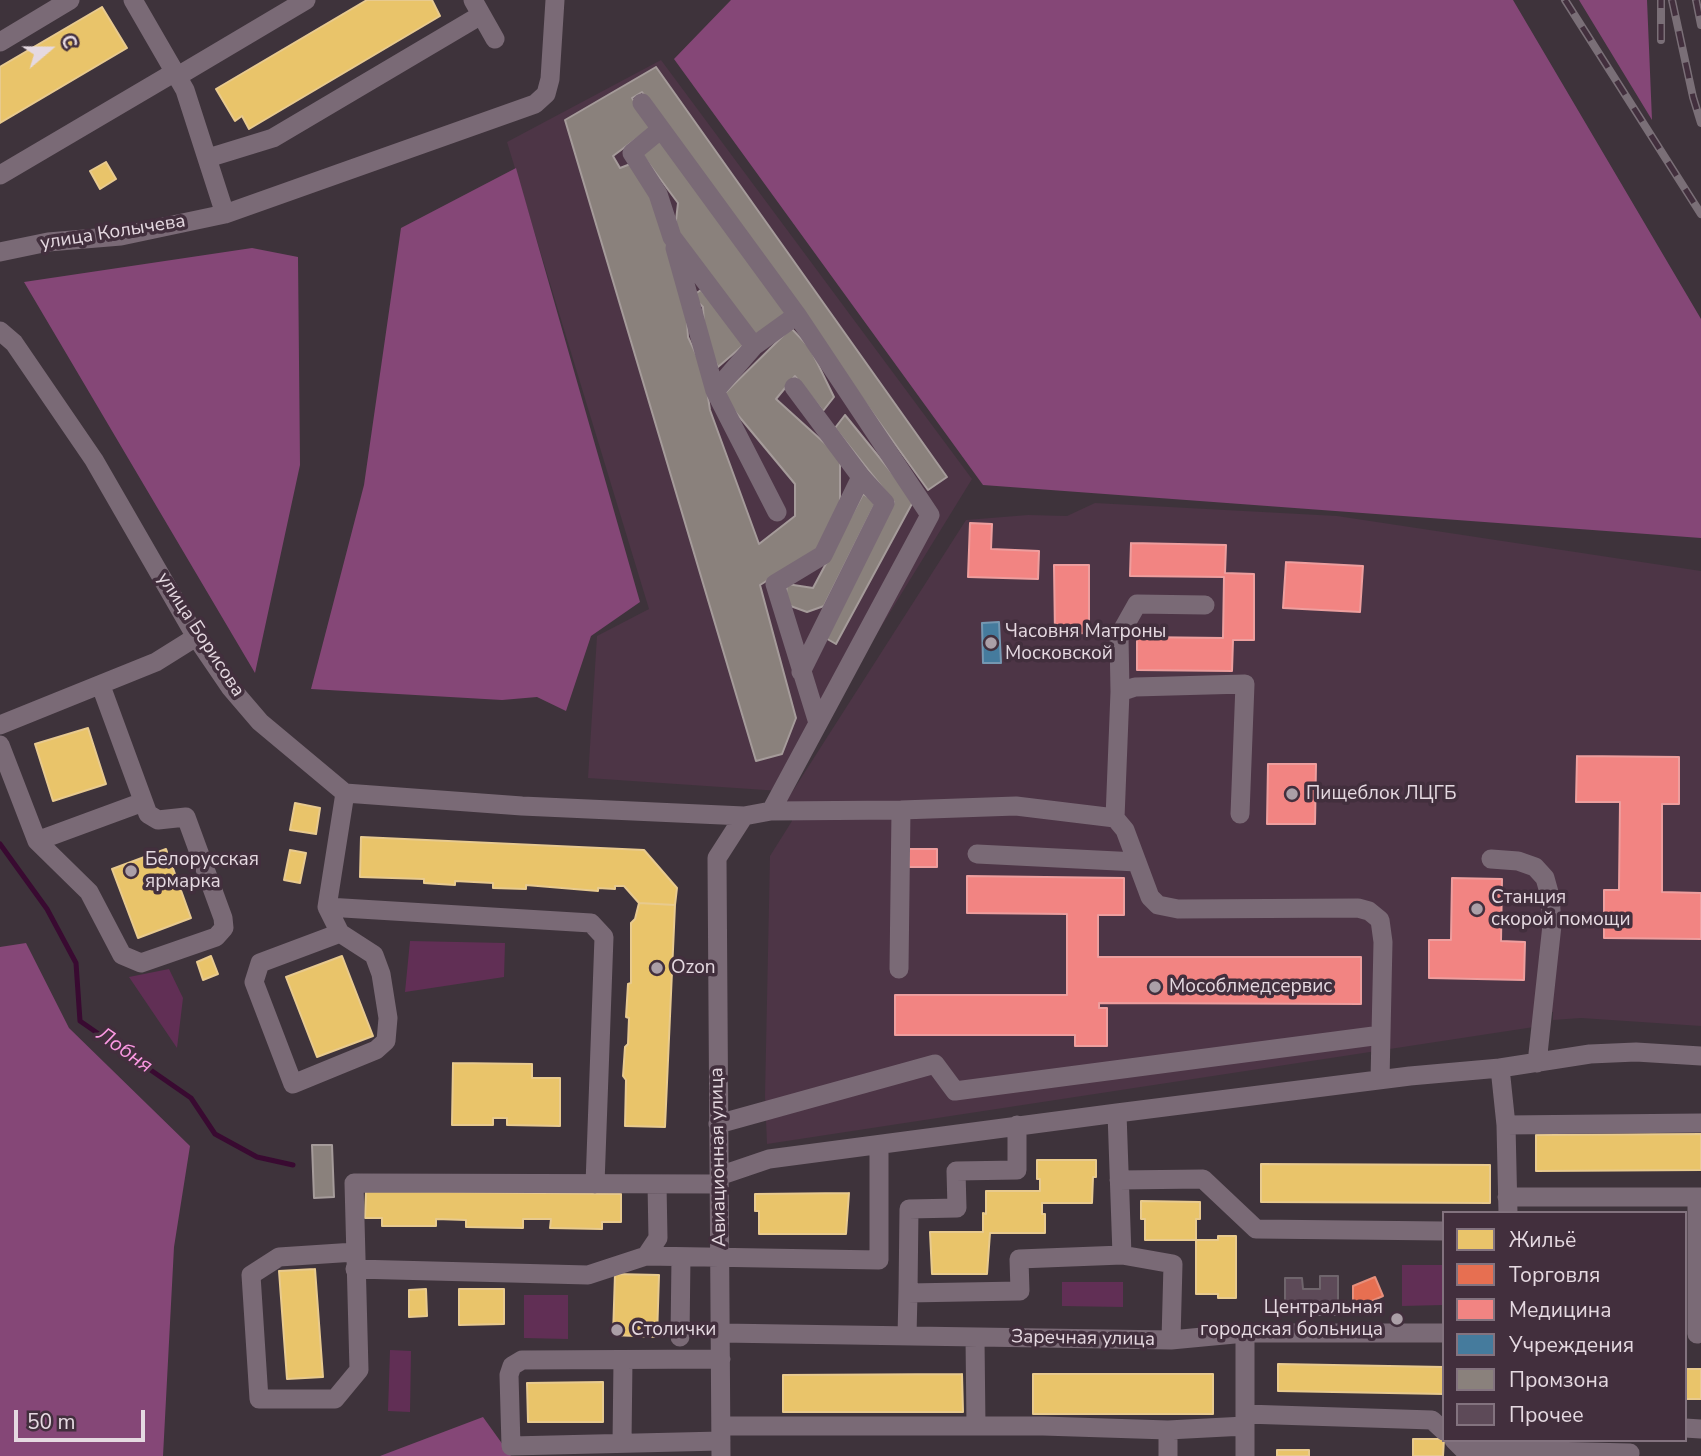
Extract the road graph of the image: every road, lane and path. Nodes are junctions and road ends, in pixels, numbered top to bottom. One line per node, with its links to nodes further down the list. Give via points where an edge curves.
1 (70, 0): 7 (street)
2 (133, 0): 8 (street)
3 (306, 0): 8 (street)
4 (555, 0): 13 (street, улица Колычева, via 550,79 546,94 535,104)
5 (477, 7): 6 (street); 11 (street, via 273,138)
6 (495, 39)
7 (0, 42)
8 (176, 74): 11 (street); 12 (street)
9 (642, 103): 10 (street)
10 (660, 130): 14 (street, via 632,153 658,194); 16 (street)
11 (208, 158): 13 (street)
12 (0, 175)
13 (225, 214): 15 (street, улица Колычева, via 121,236 48,242)
14 (672, 237): 18 (street); 20 (street)
15 (0, 252)
16 (797, 315): 18 (street); 28 (street, via 930,515)
17 (0, 331): 24 (street, улица Борисова, via 13,342 94,460)
18 (754, 346): 20 (street)
19 (794, 387): 21 (street)
20 (715, 391): 22 (street)
21 (861, 477): 25 (street, via 885,503); 25 (street, via 823,555 775,584)
22 (777, 512)
23 (1205, 604): 27 (street, via 1137,604 1119,636)
24 (197, 637): 26 (street, via 156,662); 31 (street, улица Борисова, via 260,722)
25 (802, 672): 28 (street)
26 (101, 686): 29 (street); 32 (street)
27 (1120, 692): 35 (street, via 1135,687 1245,684); 37 (street)
28 (818, 723): 34 (street)
29 (0, 725)
30 (0, 745): 38 (street)
31 (345, 793): 36 (street); 42 (street)
32 (144, 802): 38 (street); 38 (street, via 153,819 187,817 223,918 216,937 141,964 122,955 89,892)
33 (901, 810): 34 (street); 37 (street, via 1016,806); 44 (street)
34 (771, 811): 36 (street)
35 (1240, 814)
36 (744, 816): 51 (street, Авиационная улица, via 717,858)
37 (1115, 818): 41 (street)
38 (37, 841)
39 (977, 854): 41 (street)
40 (1491, 859): 47 (street, via 1535,867 1545,878 1550,896 1552,925)
41 (1138, 862): 45 (street, via 1150,897 1158,905 1178,909 1358,908 1377,916 1383,942)
42 (327, 907): 43 (street); 58 (street, via 591,923 604,937)
43 (340, 933): 43 (street, via 373,955 388,1018 386,1041 376,1050 293,1084 254,982 260,963)
44 (899, 969)
45 (1381, 1035): 49 (street); 51 (street, via 954,1091 935,1064)
46 (1701, 1056): 47 (street, via 1636,1052)
47 (1537, 1063): 48 (street)
48 (1500, 1068): 49 (street); 54 (street)
49 (1380, 1080): 50 (street)
50 (1117, 1113): 53 (street); 57 (street)
51 (718, 1124): 56 (street, Авиационная улица)
52 (1701, 1124): 54 (street)
53 (1017, 1125): 55 (street); 69 (street, via 1017,1170 956,1171 957,1208 909,1209)
54 (1506, 1125): 61 (street)
55 (879, 1145): 56 (street, via 769,1159); 67 (street)
56 (719, 1180): 59 (street); 66 (street, Авиационная улица)
57 (1119, 1180): 62 (street, via 1203,1179 1255,1229); 63 (street)
58 (594, 1184): 59 (street); 68 (street, via 354,1182)
59 (657, 1184): 64 (street, via 658,1238)
60 (1699, 1197): 61 (street); 74 (street)
61 (1508, 1205)
62 (1442, 1231)
63 (1122, 1255): 70 (street, via 1019,1259 1020,1291); 78 (street, via 1173,1264)
64 (646, 1256): 65 (street); 68 (street, via 589,1275)
65 (681, 1257): 66 (street); 76 (street)
66 (720, 1258): 67 (street); 71 (street, Авиационная улица)
67 (879, 1260): 69 (street)
68 (355, 1261): 68 (street, via 279,1257 251,1275 259,1399 335,1399 359,1370)
69 (909, 1261): 70 (street)
70 (908, 1293): 75 (street)
71 (721, 1333): 75 (street, Заречная улица); 79 (street, Авиационная улица)
72 (1245, 1333): 73 (street, Заречная улица); 78 (street, Заречная улица); 81 (street)
73 (1442, 1333)
74 (1695, 1334)
75 (907, 1336): 77 (street, Заречная улица)
76 (680, 1337)
77 (975, 1338): 78 (street, Заречная улица); 82 (street)
78 (1171, 1340)
79 (721, 1359): 80 (street); 85 (street, Авиационная улица)
80 (622, 1360): 86 (street); 88 (street, via 522,1360 512,1366 511,1446)
81 (1245, 1420): 83 (street, via 1432,1420); 84 (street); 91 (street)
82 (976, 1426): 84 (street); 85 (street)
83 (1442, 1429)
84 (1168, 1430): 90 (street)
85 (721, 1441): 86 (street)
86 (622, 1443): 88 (street)
87 (1460, 1448): 89 (street)
88 (571, 1450)
89 (1631, 1450)
90 (1168, 1456)
91 (1245, 1456)

